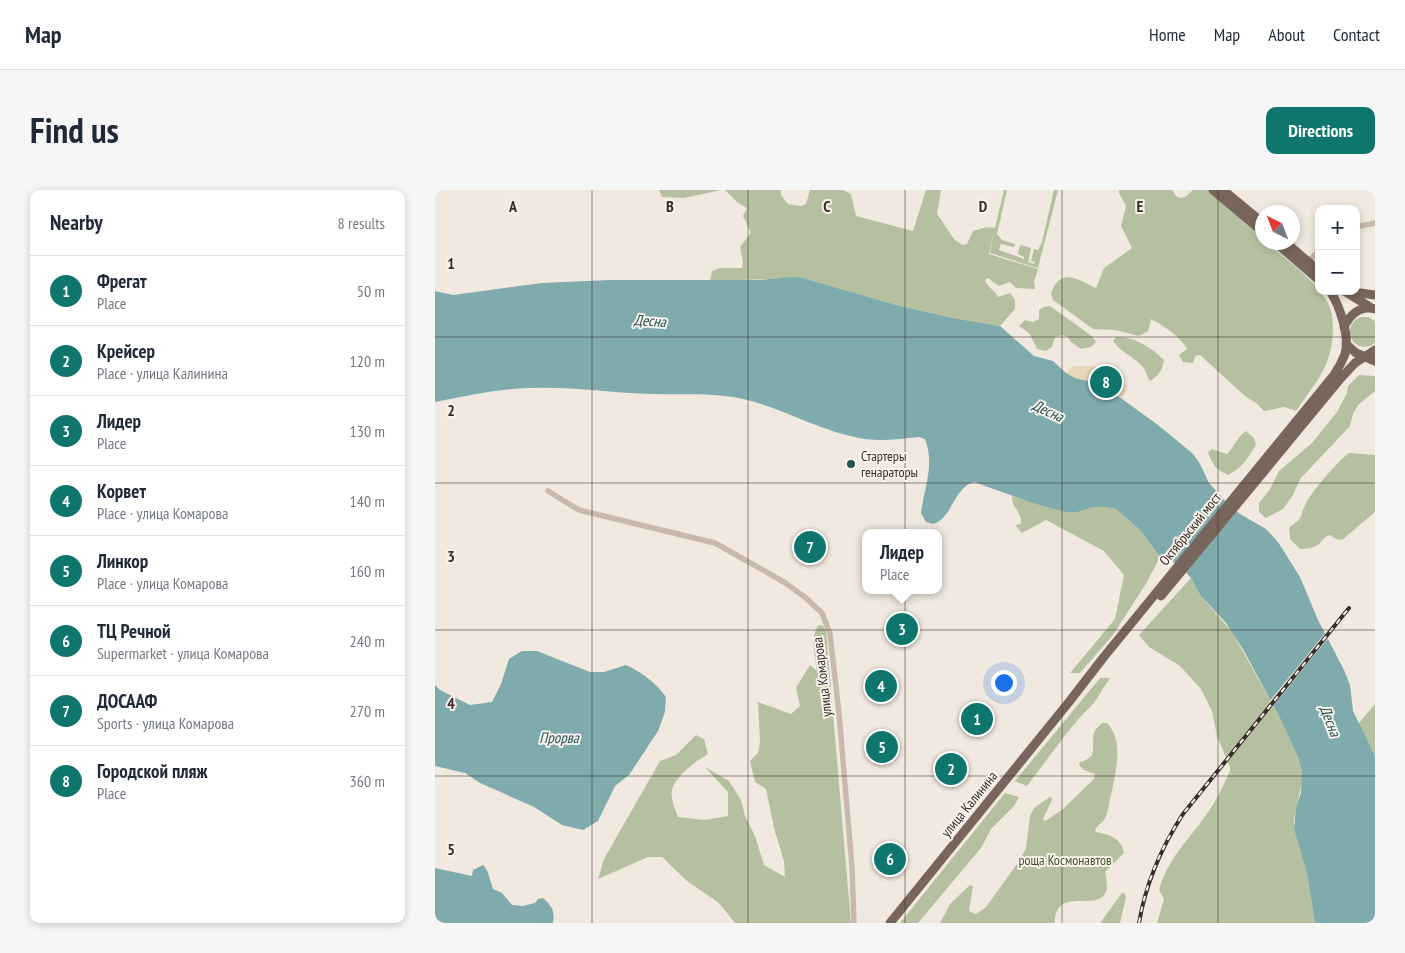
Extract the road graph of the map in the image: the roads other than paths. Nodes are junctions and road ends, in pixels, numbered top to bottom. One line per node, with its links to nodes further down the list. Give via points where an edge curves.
1 (1213, 190): 5 (main road)
2 (1223, 190): 3 (main road)
3 (1255, 217)
4 (1375, 223): 6 (street)
5 (1255, 225)
6 (1360, 226)
7 (1284, 250): 12 (main road)
8 (1294, 250): 10 (main road)
9 (1315, 254): 10 (street)
10 (1308, 262): 11 (main road)
11 (1315, 268)
12 (1315, 277)
13 (1360, 293): 16 (main road)
14 (1332, 295): 18 (main road)
15 (1349, 295): 17 (main road)
16 (1375, 295)
17 (1373, 308): 18 (main road, via 1357,311)
18 (1344, 327): 19 (main road)
19 (1346, 344): 21 (main road); 23 (main road, via 1345,354 1334,375)
20 (1375, 350): 21 (main road)
21 (1365, 356): 22 (main road); 23 (main road)
22 (1375, 361)
23 (1302, 420): 25 (main road, Октябрьский мост)
24 (548, 491): 26 (street, улица Комарова, via 579,510 715,543 784,582 822,613 830,634 839,713)
25 (1105, 659): 27 (main road, улица Калинина)
26 (854, 923)
27 (890, 923)

